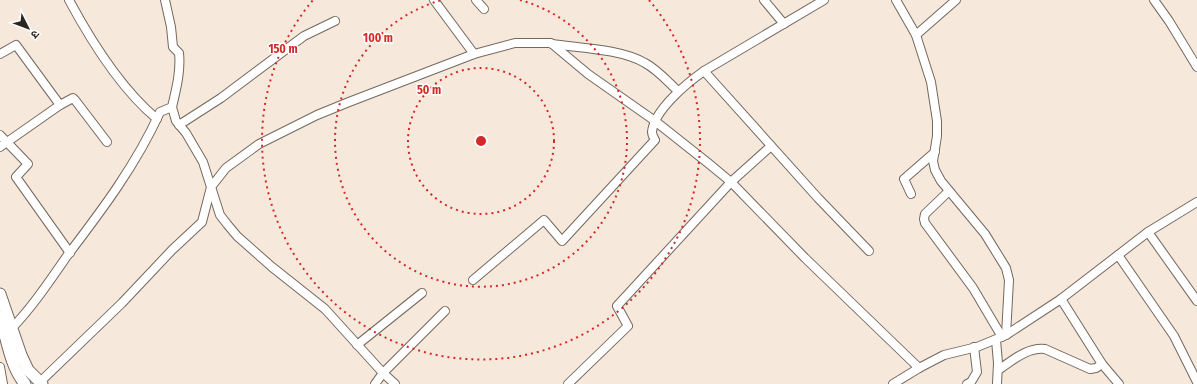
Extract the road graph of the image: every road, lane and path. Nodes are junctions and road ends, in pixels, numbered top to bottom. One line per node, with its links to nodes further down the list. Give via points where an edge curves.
1 (69, 0): 22 (street, via 117,77 135,99)
2 (165, 0): 21 (street, via 172,47 179,53 180,61)
3 (434, 0): 16 (street)
4 (476, 0): 10 (street)
5 (764, 0): 12 (street)
6 (824, 0): 12 (street)
7 (896, 0): 13 (street)
8 (956, 0): 13 (street)
9 (1154, 0): 17 (street)
10 (484, 9)
11 (335, 21): 24 (street, via 304,36)
12 (784, 24): 18 (street)
13 (916, 35): 29 (street, via 927,68 937,120)
14 (551, 43): 16 (street, via 515,43); 19 (street, via 635,58 657,72); 23 (street, via 588,74)
15 (0, 54): 20 (street, via 16,45)
16 (474, 54): 31 (street, via 349,102 284,131 259,144 226,168)
17 (1197, 67)
18 (704, 71): 19 (street); 28 (street)
19 (678, 91): 23 (street)
20 (60, 105): 26 (street, via 74,99); 27 (street)
21 (172, 107): 22 (street, via 160,112); 24 (street, via 176,121)
22 (157, 119): 37 (street, via 110,200)
23 (655, 121): 30 (street); 39 (street, via 652,134 655,140 562,240 544,220)
24 (180, 125): 31 (street, via 203,162)
25 (0, 135): 27 (street)
26 (107, 142)
27 (3, 144): 37 (street, via 28,164 16,178)
28 (771, 146): 30 (street); 36 (street)
29 (934, 152): 32 (street, via 935,170); 33 (street, via 904,179)
30 (730, 182): 52 (street); 61 (street, via 617,306 628,326)
31 (211, 187): 48 (street, via 220,215 237,236 320,304); 56 (street, via 202,222)
32 (949, 191): 47 (street, via 985,234 1006,268 1009,280); 47 (street, via 925,214 925,223 973,288)
33 (911, 194)
34 (1197, 202): 35 (street)
35 (1148, 232): 38 (street); 43 (street)
36 (869, 250)
37 (70, 252): 46 (street, via 33,304)
38 (1118, 255): 42 (street); 55 (street, via 1174,336)
39 (473, 280)
40 (422, 293): 48 (street)
41 (0, 294): 46 (street)
42 (1061, 300): 47 (street); 50 (street)
43 (1197, 301)
44 (445, 311): 54 (street)
45 (0, 317): 46 (street)
46 (6, 333): 56 (street, via 28,370); 58 (street, via 15,368)
47 (1001, 337): 49 (street); 53 (street)
48 (357, 344): 54 (street)
49 (974, 347): 52 (street, via 944,355); 63 (street, via 978,368 971,382)
50 (1102, 364): 53 (street, via 1090,368 1040,348 1024,353); 65 (street)
51 (0, 367): 57 (street)
52 (919, 368): 62 (street)
53 (998, 370): 64 (street)
54 (384, 373): 59 (street); 60 (street)
55 (1197, 382)
56 (41, 383)
57 (3, 384)
58 (26, 384)
59 (375, 384)
60 (395, 384)
61 (568, 384)
62 (893, 384)
63 (967, 384)
64 (997, 384)
65 (1119, 384)

